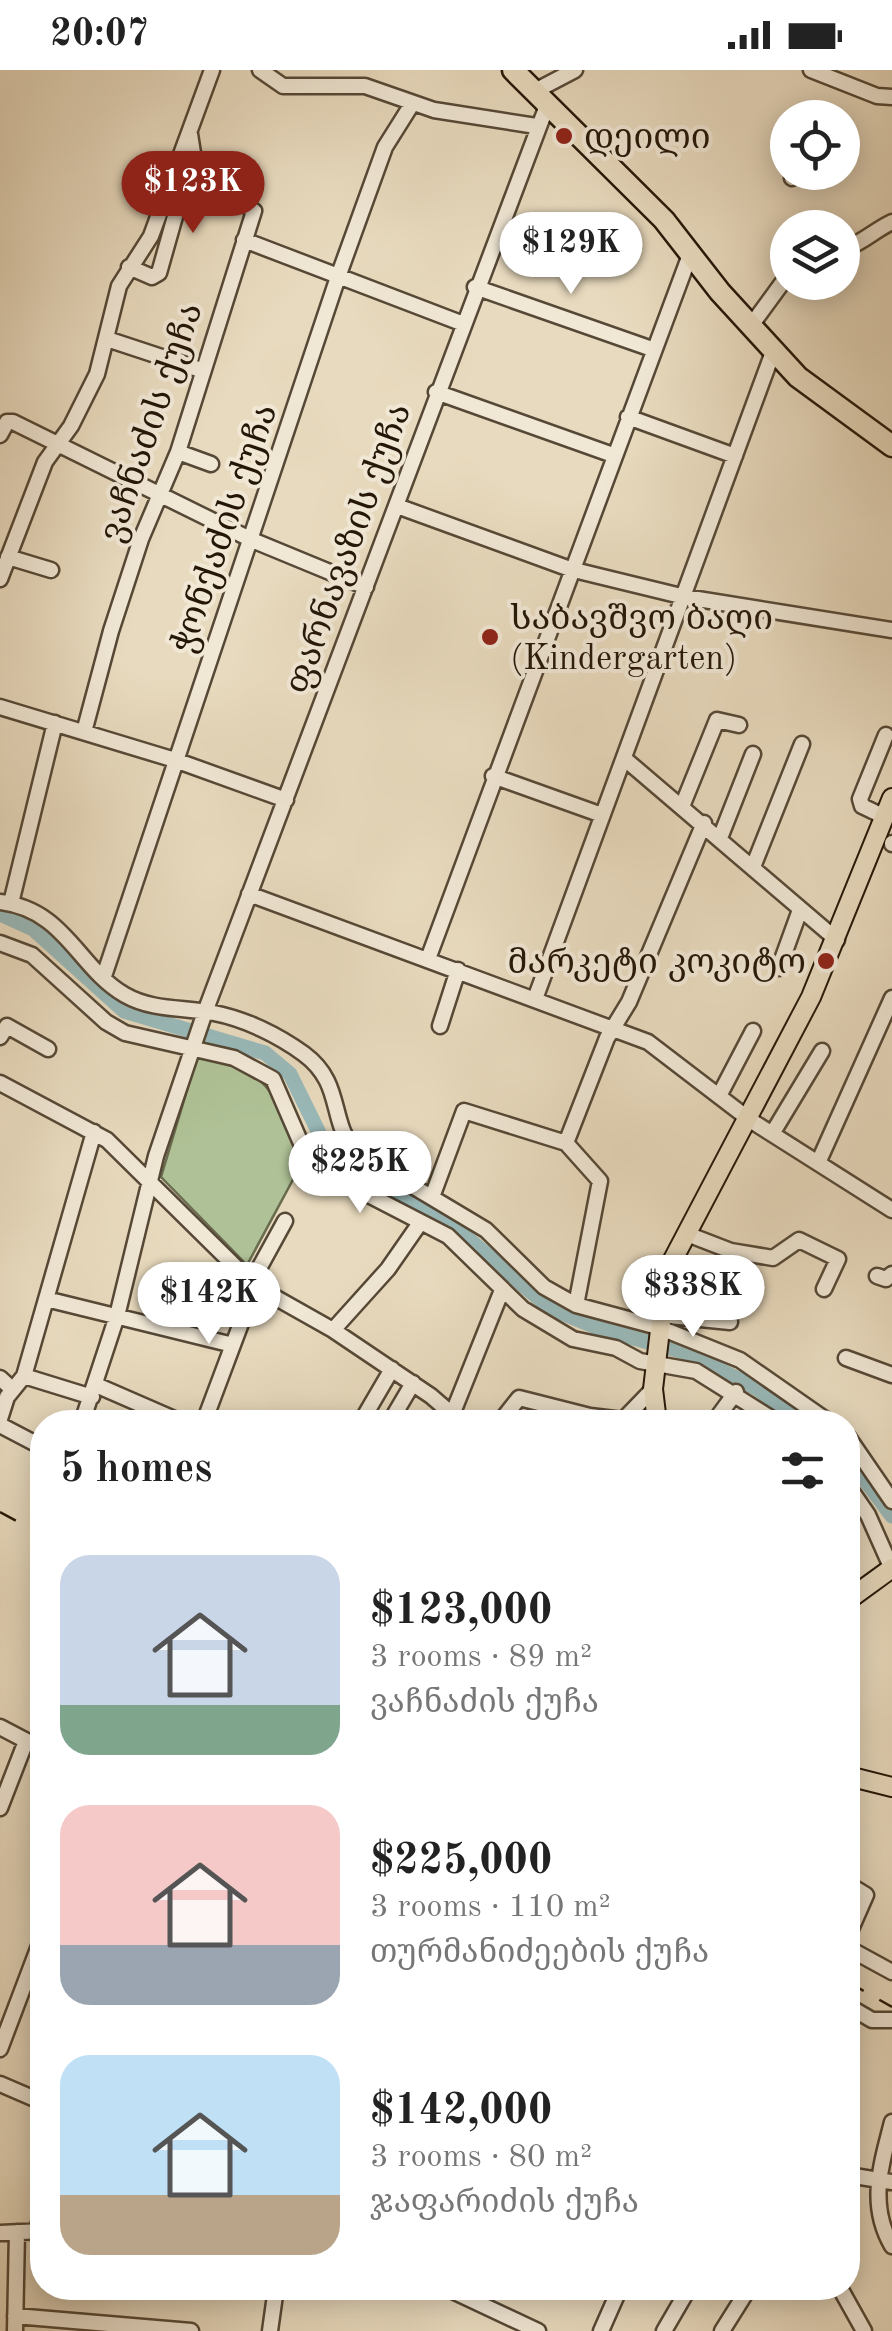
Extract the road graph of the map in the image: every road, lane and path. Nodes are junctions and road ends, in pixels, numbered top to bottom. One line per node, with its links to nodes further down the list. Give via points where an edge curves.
1 (212, 70): 10 (street)
2 (260, 70): 8 (street, via 284,86 365,86)
3 (513, 70): 6 (highway)
4 (575, 70): 6 (street)
5 (812, 70): 7 (street)
6 (542, 97): 9 (street, ფარნავაზის ქუჩა); 15 (highway)
7 (892, 97)
8 (412, 104): 9 (street); 17 (street, ჭონქაძის ქუჩა, via 385,147)
9 (536, 126): 18 (street, ფარნავაზის ქუჩა)
10 (190, 133): 16 (street, via 151,236); 16 (street, via 193,153 159,273 152,277)
11 (244, 204): 13 (street, ვაჩნაძის ქუჩა, via 254,211)
12 (892, 222): 14 (street)
13 (244, 240): 17 (street); 25 (street, ვაჩნაძის ქუჩა)
14 (860, 244)
15 (691, 252): 21 (highway); 23 (street)
16 (129, 267): 22 (street)
17 (338, 277): 20 (street); 37 (street, ჭონქაძის ქუჩა)
18 (475, 287): 20 (street, ფარნავაზის ქუჩა); 23 (street)
19 (770, 300): 21 (street)
20 (461, 323): 26 (street, ფარნავაზის ქუჩა)
21 (750, 327): 24 (highway)
22 (107, 339): 25 (street); 29 (street, via 87,398)
23 (652, 349): 27 (street)
24 (773, 352): 30 (highway); 33 (street)
25 (201, 370): 31 (street, ვაჩნაძის ქუჩა)
26 (436, 392): 32 (street); 36 (street, ფარნავაზის ქუჩა)
27 (628, 417): 32 (street); 33 (street)
28 (0, 435): 29 (street, via 10,422)
29 (57, 444): 35 (street); 38 (street)
30 (892, 446)
31 (178, 452): 34 (street); 35 (street, ვაჩნაძის ქუჩა)
32 (613, 455): 40 (street)
33 (735, 456): 43 (street)
34 (211, 464)
35 (159, 493): 37 (street); 48 (street, ვაჩნაძის ქუჩა)
36 (397, 506): 40 (street); 42 (street, ფარნავაზის ქუჩა)
37 (252, 540): 42 (street); 52 (street, ჭონქაძის ქუჩა)
38 (8, 557): 39 (street); 41 (street)
39 (51, 570)
40 (570, 570): 43 (street); 54 (street)
41 (0, 579)
42 (366, 587): 56 (street, ფარნავაზის ქუჩა)
43 (685, 597): 44 (street); 53 (street)
44 (892, 630)
45 (0, 707): 46 (street)
46 (54, 723): 48 (street); 65 (street)
47 (739, 725): 57 (street, via 717,720)
48 (84, 732): 52 (street)
49 (886, 735): 59 (street, via 860,799)
50 (802, 744): 63 (street)
51 (753, 754): 61 (street)
52 (175, 760): 56 (street); 72 (street, ჭონქაძის ქუჩა)
53 (626, 760): 57 (street); 58 (street)
54 (492, 776): 58 (street); 69 (street)
55 (892, 798): 59 (main road)
56 (286, 800): 64 (street, ფარნავაზის ქუჩა)
57 (683, 804): 60 (street)
58 (602, 816): 74 (street)
59 (885, 816): 62 (main road)
60 (704, 823): 61 (street); 77 (street)
61 (720, 838): 63 (street)
62 (888, 842): 67 (main road)
63 (752, 867): 66 (street)
64 (249, 894): 69 (street); 75 (street, ფარნავაზის ქუჩა)
65 (5, 902): 72 (street, via 60,927)
66 (800, 910): 67 (street); 70 (street)
67 (837, 940): 85 (main road)
68 (0, 943): 80 (street, via 32,954 124,1033)
69 (428, 960): 71 (street)
70 (779, 968)
71 (458, 970): 74 (street); 76 (street)
72 (104, 976): 75 (street, via 140,1002)
73 (892, 998): 89 (street)
74 (535, 999): 77 (street)
75 (205, 1013): 80 (street, ფარნავაზის ქუჩა); 91 (street, via 257,1027 306,1055 330,1081 340,1134 354,1152)
76 (440, 1026)
77 (614, 1028): 84 (street, via 648,1042); 88 (street)
78 (753, 1030): 84 (street)
79 (0, 1036): 81 (street, via 7,1026)
80 (192, 1047): 90 (street); 94 (street, via 234,1058 273,1079 307,1157)
81 (48, 1049)
82 (822, 1051): 87 (street)
83 (0, 1083): 86 (street)
84 (719, 1096): 85 (street)
85 (750, 1120): 87 (street); 95 (main road)
86 (94, 1132): 90 (street); 99 (street)
87 (772, 1134): 89 (street)
88 (566, 1143): 91 (street, via 464,1111); 100 (street, via 600,1181)
89 (818, 1163): 92 (street)
90 (151, 1182): 96 (street); 101 (street)
91 (432, 1197): 100 (street, via 486,1230 544,1287)
92 (892, 1210)
93 (285, 1221): 96 (street)
94 (420, 1223): 98 (street, via 448,1236); 104 (street)
95 (687, 1234): 97 (street, via 731,1251 777,1258 799,1240 838,1258); 103 (main road, via 668,1271)
96 (253, 1284): 104 (street); 105 (street)
97 (824, 1289)
98 (502, 1290): 107 (street, via 574,1339); 124 (street)
99 (46, 1299): 101 (street); 110 (street)
100 (576, 1305): 103 (street)
101 (117, 1316): 105 (street); 115 (street)
102 (730, 1322): 103 (street)
103 (658, 1324): 107 (main road); 132 (street, via 740,1360)
104 (333, 1330): 108 (street)
105 (233, 1346): 120 (street)
106 (846, 1358): 109 (street)
107 (656, 1362): 113 (main road); 116 (street, via 696,1371)
108 (392, 1369): 112 (street); 121 (street)
109 (892, 1375)
110 (24, 1376): 114 (street); 115 (street)
111 (0, 1378): 114 (street)
112 (413, 1384): 122 (street); 123 (street)
113 (653, 1389): 128 (street); 129 (main road)
114 (12, 1390): 133 (street)
115 (94, 1391): 118 (street); 119 (street)
116 (736, 1392): 130 (street); 131 (street)
117 (550, 1407): 125 (street, via 515,1398); 126 (street); 127 (street)
118 (87, 1410)
119 (148, 1410)
120 (209, 1410)
121 (368, 1410)
122 (397, 1410)
123 (445, 1410)
124 (459, 1410)
125 (508, 1410)
126 (548, 1410)
127 (560, 1410)
128 (633, 1410)
129 (656, 1410)
130 (723, 1410)
131 (760, 1410)
132 (812, 1410)
133 (0, 1422): 134 (street)
134 (30, 1440)
135 (860, 1454): 136 (street)
136 (892, 1501)
137 (860, 1503): 138 (street)
138 (892, 1568): 139 (main road)
139 (860, 1591)
140 (0, 1728): 141 (street)
141 (26, 1740): 142 (street); 145 (street)
142 (30, 1742)
143 (860, 1779): 144 (main road)
144 (892, 1787)
145 (0, 1808)
146 (860, 1891): 147 (street, via 866,1895)
147 (860, 1913)
148 (860, 1955): 150 (street)
149 (30, 1969): 153 (street)
150 (892, 1972)
151 (860, 2013): 152 (street)
152 (892, 2020)
153 (0, 2048)
154 (0, 2084): 155 (street)
155 (30, 2097)
156 (892, 2122): 157 (street)
157 (884, 2181): 161 (street, via 880,2222)
158 (30, 2231): 159 (street)
159 (17, 2232): 160 (street); 168 (street)
160 (0, 2233)
161 (892, 2246)
162 (274, 2300): 171 (street)
163 (472, 2300): 172 (street)
164 (614, 2300): 173 (street)
165 (682, 2300): 174 (street)
166 (741, 2300): 175 (street)
167 (846, 2300): 169 (street)
168 (15, 2324): 170 (street)
169 (861, 2330)
170 (192, 2331)
171 (270, 2331)
172 (538, 2331)
173 (600, 2331)
174 (664, 2331)
175 (722, 2331)

